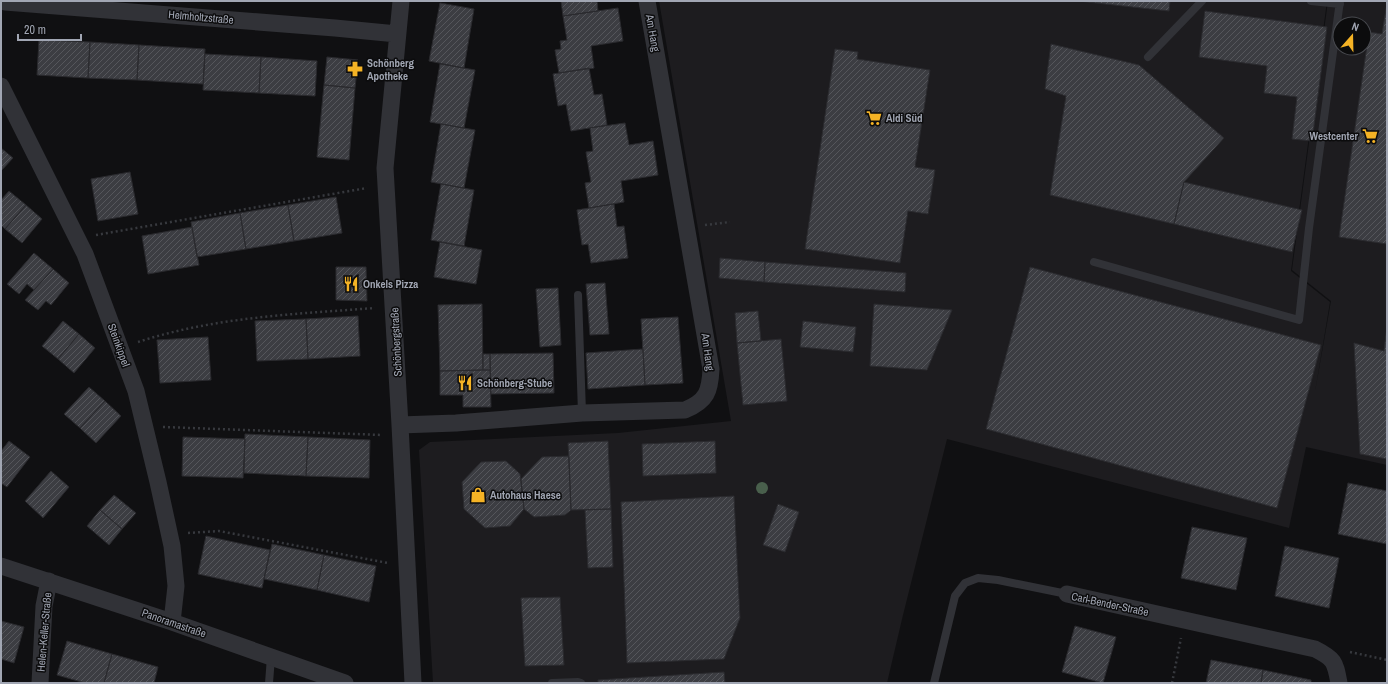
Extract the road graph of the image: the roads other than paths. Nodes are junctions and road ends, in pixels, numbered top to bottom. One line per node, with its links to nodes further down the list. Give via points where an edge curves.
1 (5, 1): 7 (street); 8 (street, Helmholtzstraße)
2 (401, 1): 8 (street, Schönbergstraße)
3 (647, 1): 13 (street, Am Hang, via 711,369 711,382 704,399 686,410)
4 (1202, 1): 9 (lane)
5 (1312, 1): 6 (lane)
6 (1340, 3): 11 (lane, via 1299,320)
7 (1, 13)
8 (397, 34): 14 (street, Schönbergstraße, via 386,184)
9 (1148, 57)
10 (1, 86): 18 (street, Steinkippel, via 85,254 136,391 170,535 175,567 176,586)
11 (1094, 262)
12 (578, 295): 13 (lane)
13 (582, 413): 14 (street, Am Hang)
14 (401, 430): 23 (street, Schönbergstraße)
15 (1, 566): 16 (street, Panoramastraße)
16 (49, 581): 18 (street, Panoramastraße); 20 (street, Helen-Keller-Straße, via 44,606)
17 (1067, 594): 26 (lane, Carl-Bender-Straße, via 998,580 978,578 965,583 955,596); 27 (street, Carl-Bender-Straße, via 1315,649 1328,655 1332,660)
18 (172, 622): 19 (street, Panoramastraße)
19 (271, 657): 21 (lane); 22 (street, Panoramastraße)
20 (40, 683)
21 (269, 683)
22 (345, 683)
23 (414, 683)
24 (552, 683): 25 (lane)
25 (581, 683)
26 (934, 683)
27 (1339, 683)

